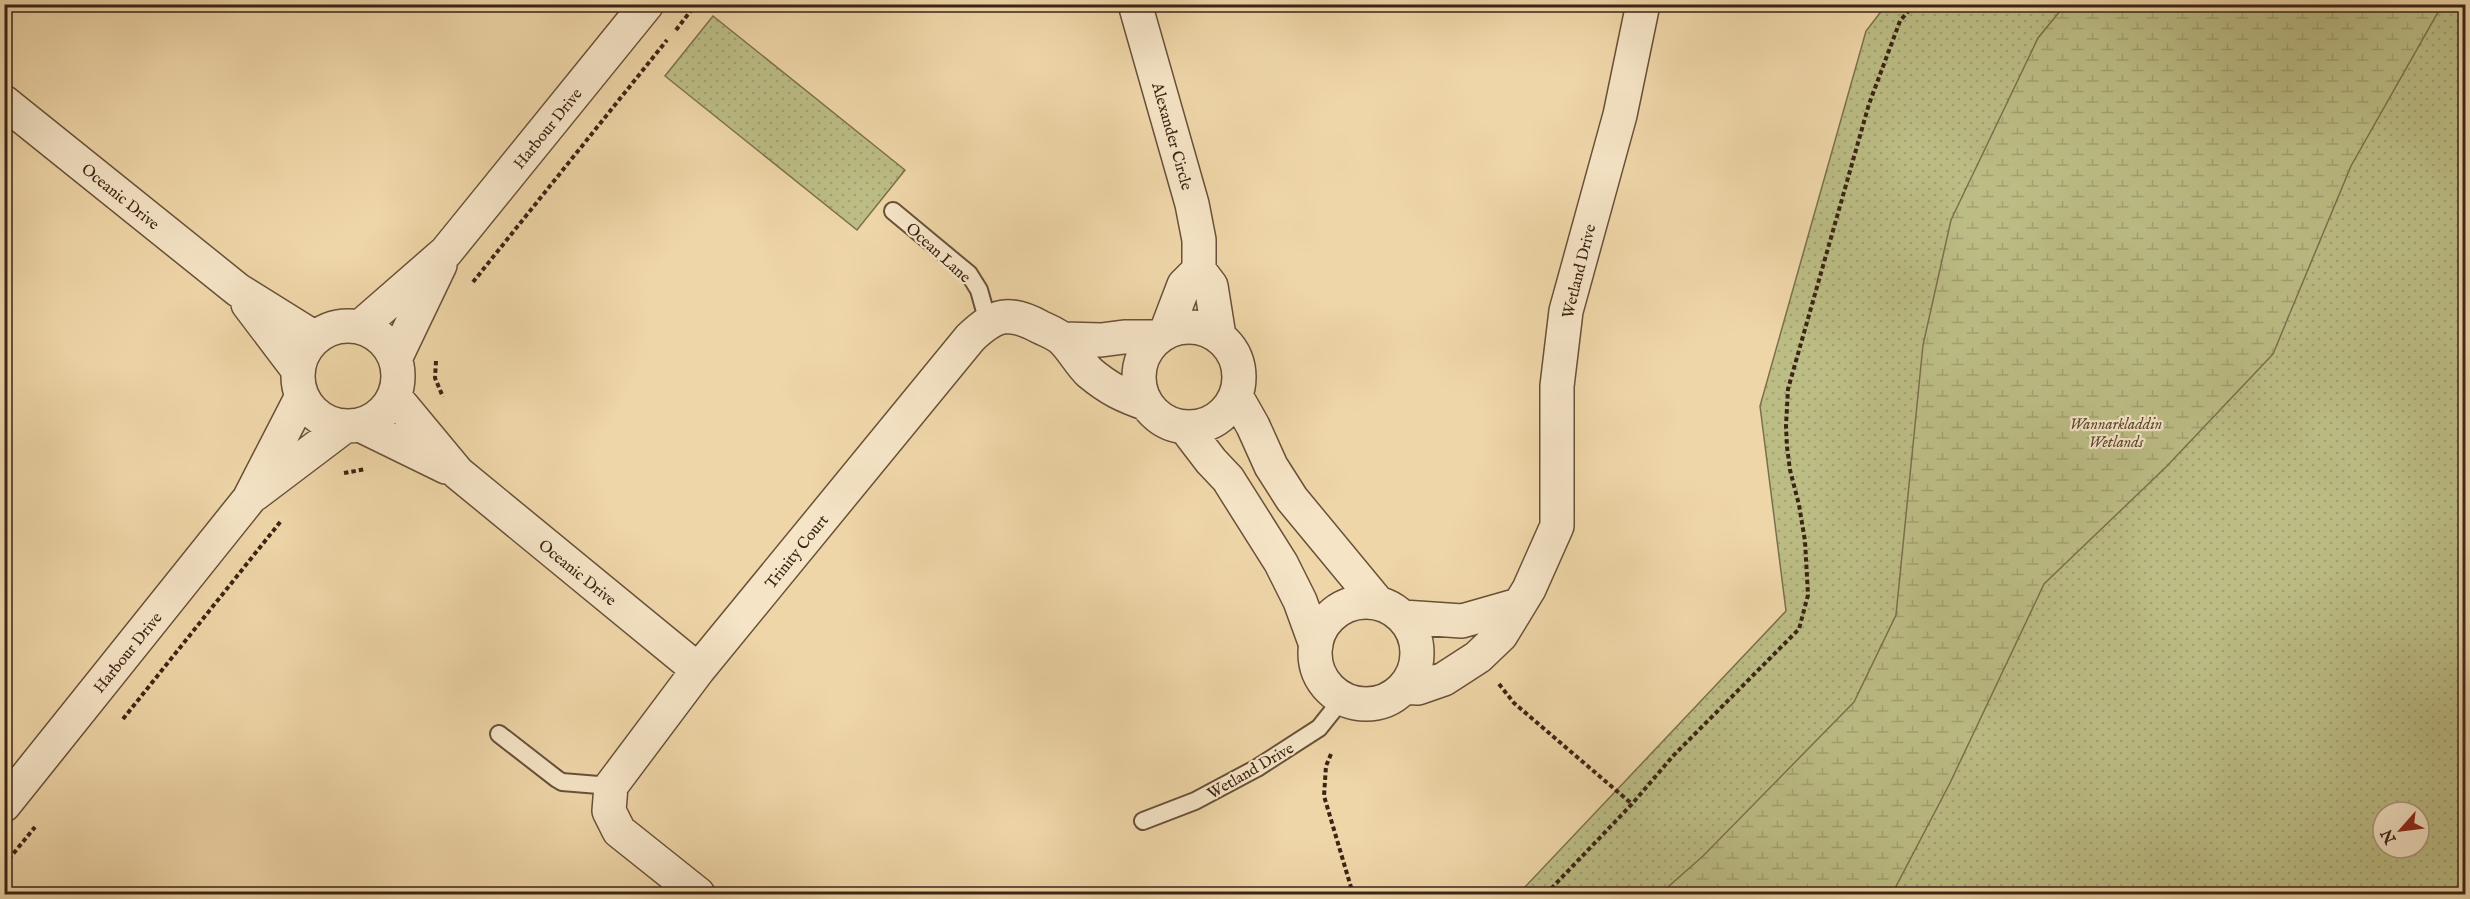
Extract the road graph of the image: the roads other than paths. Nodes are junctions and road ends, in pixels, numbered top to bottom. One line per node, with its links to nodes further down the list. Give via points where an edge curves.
1 (647, 4): 6 (street, Harbour Drive)
2 (1135, 4): 7 (street, Alexander Circle, via 1192,204 1199,240)
3 (1640, 5): 24 (street, Wetland Drive, via 1620,115 1566,311 1557,386 1557,526)
4 (5, 104): 8 (street, Oceanic Drive)
5 (893, 211): 9 (lane, Ocean Lane, via 969,274 979,290)
6 (446, 252): 10 (street, Harbour Drive); 15 (street, Harbour Drive)
7 (1199, 270): 11 (street, via 1184,285); 12 (street, Alexander Circle, via 1211,286)
8 (238, 290): 13 (street, Oceanic Drive); 16 (street, Oceanic Drive)
9 (988, 322): 14 (street, via 1014,316); 27 (street, Trinity Court, via 970,338)
10 (360, 327): 13 (street, via 344,326); 15 (street, via 375,334)
11 (1162, 334): 12 (street, via 1193,327); 14 (street); 19 (street, via 1142,361 1139,376)
12 (1219, 336): 18 (street, via 1237,363)
13 (315, 338): 16 (street, via 307,347)
14 (1063, 339): 19 (street, via 1088,372 1119,394)
15 (395, 359): 17 (street, via 398,384)
16 (300, 383): 20 (street, via 310,408 320,418); 23 (street, Harbour Drive)
17 (394, 396): 20 (street, via 374,419); 22 (street, Oceanic Drive)
18 (1236, 396): 21 (street, via 1220,416); 25 (street, via 1292,499)
19 (1147, 404): 21 (street, via 1163,420)
20 (353, 426): 22 (street, Oceanic Drive); 23 (street, Harbour Drive)
21 (1185, 427): 26 (street, via 1228,478 1281,563)
22 (458, 473): 27 (street, Oceanic Drive)
23 (249, 499): 32 (street, Harbour Drive)
24 (1518, 605): 25 (street, via 1462,621); 28 (street, Wetland Drive, via 1501,635 1461,670 1429,686)
25 (1390, 610): 26 (street, via 1361,602 1345,606 1331,616); 28 (street, via 1414,637 1417,659)
26 (1316, 645): 29 (street, via 1321,676)
27 (698, 670): 31 (street, Trinity Court)
28 (1404, 687): 29 (street, via 1391,698 1376,703 1359,704)
29 (1343, 698): 33 (lane, Wetland Drive, via 1319,728 1257,768 1196,801)
30 (499, 734): 31 (lane, via 562,782)
31 (611, 786): 34 (street, via 609,811 619,831)
32 (4, 805)
33 (1143, 821)
34 (698, 894)

